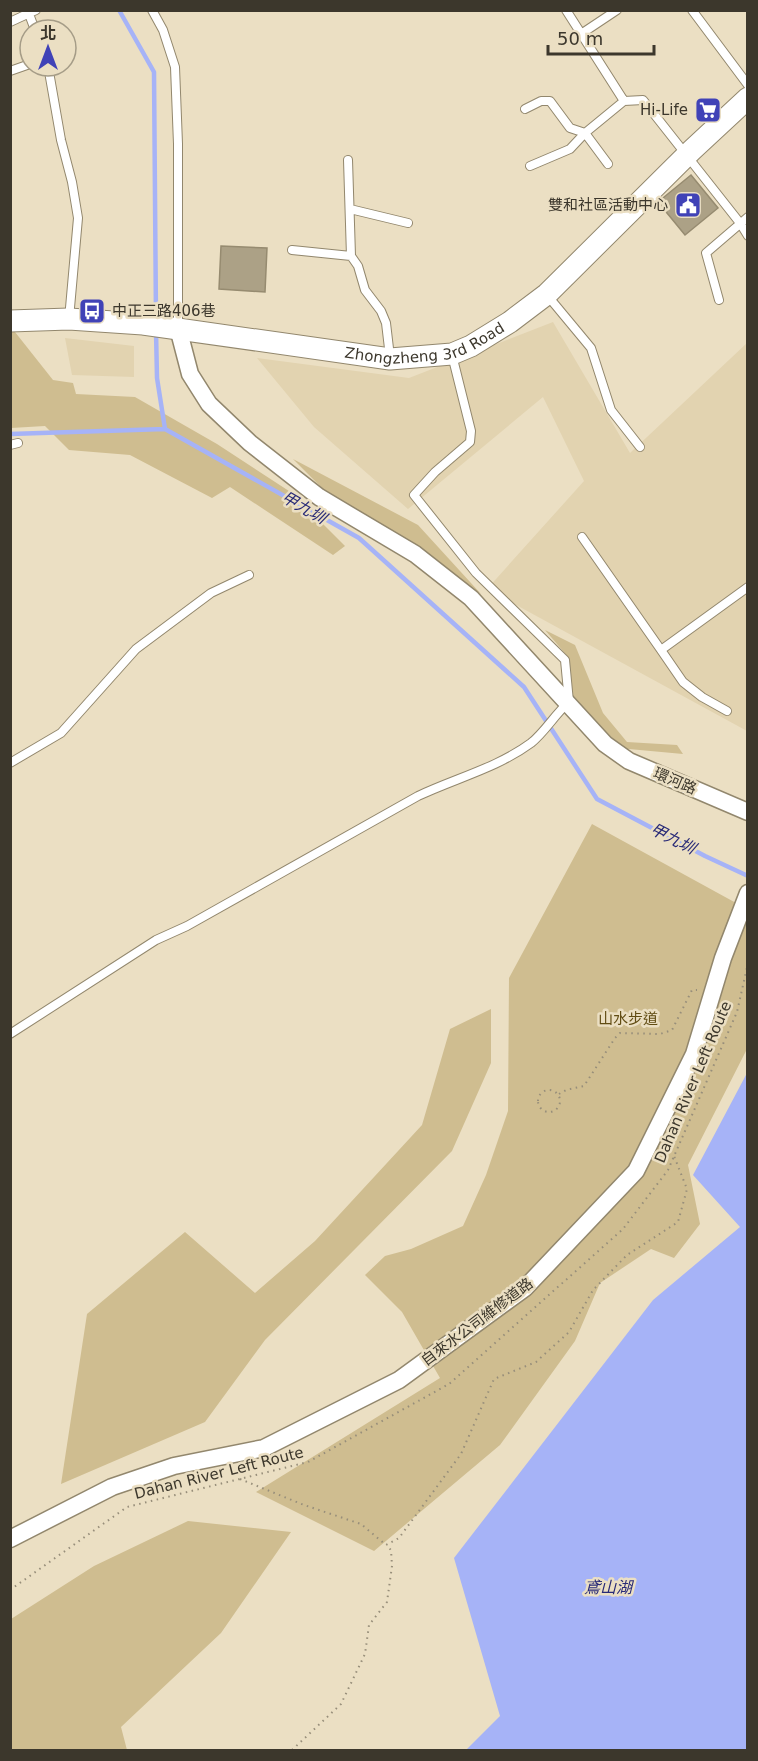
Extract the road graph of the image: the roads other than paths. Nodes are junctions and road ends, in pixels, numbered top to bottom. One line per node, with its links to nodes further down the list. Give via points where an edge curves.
1 (152, 10): 28 (lane, via 175,67 178,144)
2 (566, 10): 7 (lane)
3 (617, 10): 7 (lane)
4 (692, 10): 9 (lane)
5 (33, 12): 6 (lane)
6 (10, 22)
7 (581, 33): 11 (lane)
8 (50, 78): 26 (lane, via 78,218)
9 (747, 85)
10 (747, 98): 14 (street, Zhongzheng 3rd Road)
11 (624, 101): 13 (lane); 14 (lane, via 644,100)
12 (525, 109): 13 (lane, via 550,101 570,128)
13 (585, 133): 16 (lane); 17 (lane, via 570,149)
14 (688, 156): 19 (lane); 24 (street, Zhongzheng 3rd Road)
15 (348, 160): 18 (lane)
16 (608, 164)
17 (530, 165)
18 (350, 209): 20 (lane); 23 (lane)
19 (743, 220): 21 (lane); 25 (lane, via 706,253)
20 (408, 223)
21 (747, 236)
22 (292, 250): 23 (lane)
23 (351, 256): 30 (lane, via 365,290 386,323)
24 (547, 294): 29 (street, Zhongzheng 3rd Road, via 510,322); 31 (lane, via 591,348 611,410)
25 (719, 300)
26 (69, 320): 27 (street, Zhongzheng 3rd Road); 28 (street, Zhongzheng 3rd Road)
27 (10, 321)
28 (174, 328): 30 (street, Zhongzheng 3rd Road); 36 (street, 環河路, via 190,374 209,404 250,443 319,497 415,554 471,598)
29 (452, 354): 30 (street, Zhongzheng 3rd Road); 36 (lane, via 471,431 470,442 414,495 476,573 565,660)
30 (390, 359)
31 (640, 447)
32 (582, 537): 35 (lane)
33 (249, 575): 38 (lane, via 211,593 144,642 61,733)
34 (747, 587): 35 (lane)
35 (661, 650): 37 (lane, via 683,682)
36 (563, 708): 39 (street, 環河路, via 629,761); 41 (lane, via 533,742 505,760 418,796 156,940)
37 (727, 711)
38 (10, 763)
39 (747, 812)
40 (747, 893): 42 (street, 自來水公司維修道路, via 694,1054 636,1171 525,1288 399,1380 264,1448 174,1466 112,1487)
41 (10, 1034)
42 (10, 1539)

